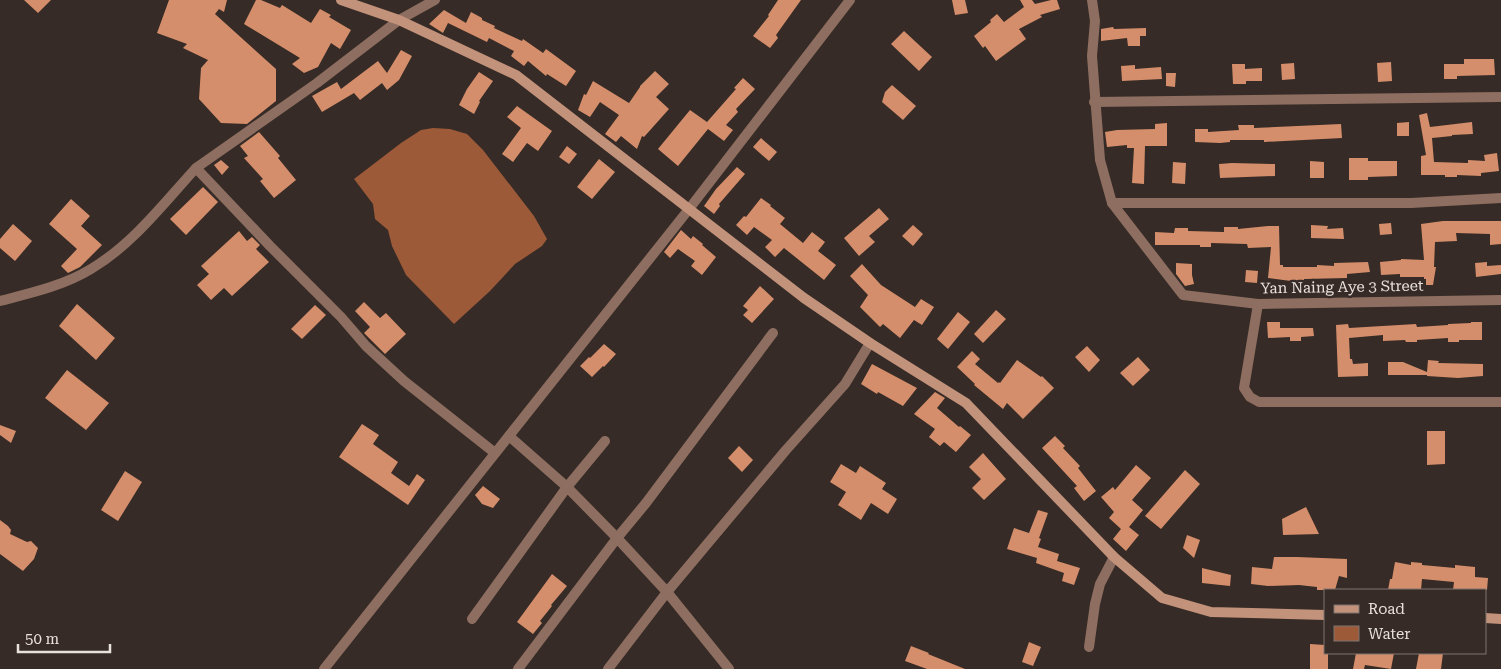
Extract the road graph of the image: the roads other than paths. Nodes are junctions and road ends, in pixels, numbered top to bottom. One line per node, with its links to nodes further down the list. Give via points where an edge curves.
1 (341, 0): 5 (main road)
2 (435, 0): 5 (street)
3 (850, 0): 11 (street)
4 (1092, 0): 7 (street)
5 (399, 20): 8 (street, via 317,83); 11 (main road, via 516,76)
6 (1501, 97): 7 (street)
7 (1094, 102): 10 (street, via 1100,160)
8 (196, 168): 13 (street, via 127,243 91,269 54,286); 20 (street, via 341,316 366,346 404,381)
9 (1501, 198): 10 (street, via 1412,203)
10 (1112, 203): 14 (street, Yan Naing Aye 3 Street, via 1183,295)
11 (689, 209): 16 (main road, via 804,298); 18 (street)
12 (1501, 300): 14 (street, Yan Naing Aye 3 Street)
13 (0, 301)
14 (1258, 304): 17 (street, via 1244,388 1259,402)
15 (773, 333): 22 (street)
16 (870, 343): 23 (main road, via 966,403); 24 (street, via 845,384)
17 (1501, 402)
18 (509, 436): 20 (street); 21 (street)
19 (605, 441): 21 (street)
20 (495, 453): 30 (street)
21 (567, 487): 22 (street); 27 (street)
22 (617, 538): 24 (street); 31 (street)
23 (1114, 557): 25 (main road, via 1162,598 1211,612); 29 (street, via 1100,584)
24 (668, 592): 32 (street); 33 (street)
25 (1324, 615)
26 (1486, 618): 28 (main road)
27 (472, 619)
28 (1501, 619)
29 (1089, 647)
30 (324, 669)
31 (518, 669)
32 (608, 669)
33 (729, 669)

